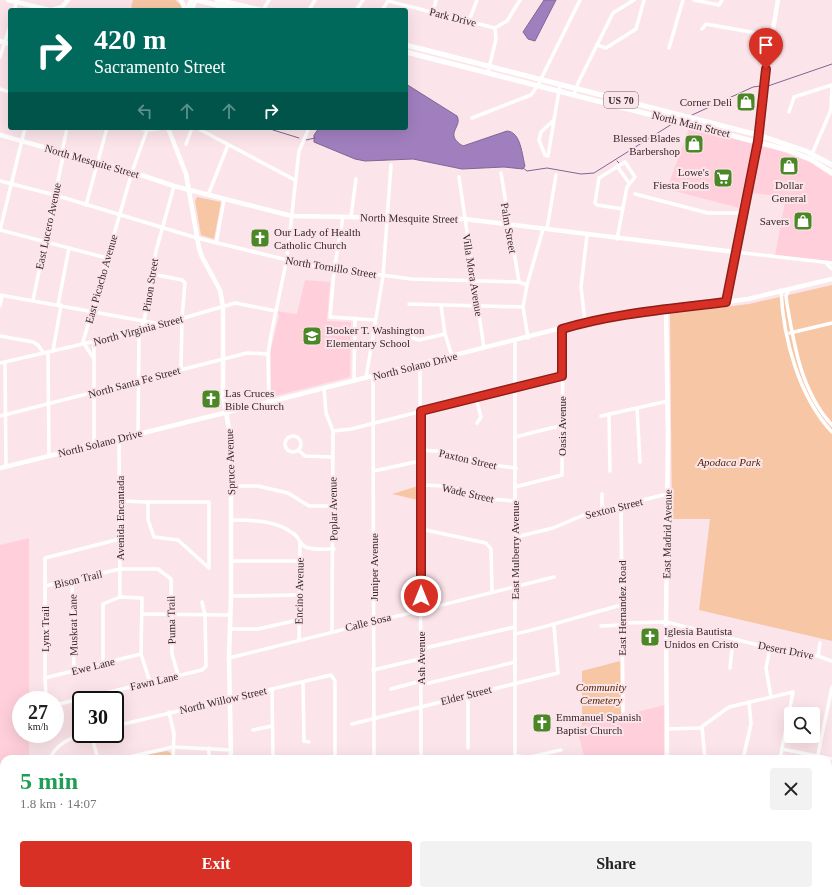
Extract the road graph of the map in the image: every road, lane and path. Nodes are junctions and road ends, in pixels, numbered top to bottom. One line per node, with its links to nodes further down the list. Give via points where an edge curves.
1 (8, 0): 16 (street)
2 (69, 0): 19 (street); 20 (street)
3 (196, 0): 21 (main road)
4 (217, 0): 22 (main road)
5 (436, 0): 23 (street)
6 (477, 0): 24 (street)
7 (520, 0): 25 (street, via 507,21)
8 (580, 0): 36 (street)
9 (634, 0): 30 (street, via 613,13)
10 (642, 0): 30 (street, via 636,29 606,48)
11 (683, 0): 32 (street)
12 (694, 0): 13 (street, via 719,5)
13 (722, 0)
14 (778, 0): 28 (street)
15 (388, 1): 23 (street, Park Drive)
16 (16, 2): 17 (street); 18 (street)
17 (14, 8)
18 (42, 8)
19 (58, 8)
20 (62, 8)
21 (229, 8)
22 (253, 8)
23 (433, 12): 24 (street, Park Drive)
24 (469, 21): 25 (street, Park Drive)
25 (496, 28): 35 (street, via 496,39)
26 (702, 29): 28 (street, via 706,24)
27 (8, 30): 29 (street)
28 (773, 36): 55 (street)
29 (2, 42): 34 (street)
30 (597, 45): 40 (street)
31 (408, 46): 35 (main road, North Main Street / US 70)
32 (668, 48)
33 (408, 52): 35 (main road, North Main Street / US 70)
34 (0, 57)
35 (488, 69): 36 (main road, North Main Street / US 70); 38 (main road, North Main Street / US 70)
36 (540, 80): 37 (main road, North Main Street / US 70); 38 (street)
37 (560, 85): 39 (street); 40 (main road, North Main Street / US 70)
38 (538, 86): 39 (main road, North Main Street / US 70); 42 (street, via 531,95)
39 (559, 91): 40 (main road, North Main Street / US 70); 43 (street)
40 (575, 92): 44 (main road, North Main Street / US 70); 45 (main road, North Main Street / US 70)
41 (789, 112): 61 (street, via 794,97 832,85 831,110)
42 (472, 118)
43 (554, 120): 43 (street, via 548,156 544,155 539,140 541,132)
44 (708, 122): 45 (main road); 55 (main road, North Main Street / US 70)
45 (706, 128): 57 (main road, North Main Street / US 70)
46 (24, 130): 56 (street)
47 (67, 130): 60 (street, East Lucero Avenue)
48 (106, 130): 62 (street)
49 (147, 130): 66 (street, East Picacho Avenue)
50 (169, 130): 77 (street, Spruce Avenue, via 186,174)
51 (191, 130): 58 (street)
52 (201, 130): 59 (street)
53 (308, 130): 72 (street, via 299,151)
54 (0, 135): 56 (street, North Mesquite Street)
55 (758, 135): 57 (street); 61 (main road, North Main Street / US 70, via 790,144)
56 (21, 140): 60 (street, North Mesquite Street); 75 (street)
57 (758, 141): 61 (main road, North Main Street / US 70); 84 (street)
58 (186, 144)
59 (228, 145): 72 (street); 80 (street)
60 (63, 152): 62 (street, North Mesquite Street); 79 (street, East Lucero Avenue)
61 (812, 157): 64 (main road, North Main Street / US 70); 68 (main road, North Main Street / US 70)
62 (98, 163): 66 (street, North Mesquite Street); 82 (street)
63 (391, 165): 89 (street)
64 (832, 165)
65 (617, 166): 74 (street); 74 (street, via 626,162 635,177); 83 (street, via 598,180 596,204)
66 (132, 172): 76 (street, North Mesquite Street); 85 (street, East Picacho Avenue)
67 (501, 173): 91 (street, Palm Street)
68 (832, 173)
69 (556, 175): 93 (street)
70 (459, 177): 90 (street, Villa Mora Avenue)
71 (356, 179): 88 (street)
72 (295, 180): 86 (street)
73 (0, 181): 75 (street, North Tornillo Street)
74 (629, 183): 83 (street)
75 (11, 184): 79 (street, North Tornillo Street); 94 (street)
76 (174, 186): 77 (street, North Mesquite Street); 92 (street, Pinon Street)
77 (188, 190): 80 (street, North Mesquite Street); 96 (street, Spruce Avenue)
78 (635, 194): 84 (street, via 708,213)
79 (55, 195): 82 (street, North Tornillo Street); 98 (street, East Lucero Avenue)
80 (208, 195): 81 (street, North Mesquite Street)
81 (224, 200): 86 (street, North Mesquite Street); 99 (street)
82 (86, 205): 85 (street, North Tornillo Street)
83 (623, 208): 97 (street)
84 (743, 213): 101 (street)
85 (120, 214): 92 (street, North Tornillo Street); 102 (street, East Picacho Avenue)
86 (292, 216): 87 (street, North Mesquite Street); 103 (street)
87 (343, 217): 88 (street, North Mesquite Street); 106 (street)
88 (351, 217): 89 (street, North Mesquite Street)
89 (388, 218): 90 (street, North Mesquite Street); 109 (street)
90 (464, 219): 91 (street, North Mesquite Street); 111 (street, Villa Mora Avenue)
91 (509, 226): 93 (street, North Mesquite Street); 112 (street, Palm Street)
92 (162, 228): 96 (street, North Tornillo Street); 108 (street, Pinon Street)
93 (545, 229): 95 (street, North Mesquite Street); 113 (street)
94 (0, 230): 98 (street)
95 (587, 235): 97 (street, North Mesquite Street); 133 (street, via 581,287)
96 (197, 238): 99 (street, North Tornillo Street); 124 (street, Spruce Avenue, via 202,257 220,290)
97 (617, 238): 101 (street, North Mesquite Street)
98 (44, 241): 100 (street); 117 (street, East Lucero Avenue)
99 (216, 243): 103 (street, North Tornillo Street)
100 (69, 248): 102 (street); 120 (street)
101 (735, 252): 104 (street, North Mesquite Street); 118 (street)
102 (107, 258): 128 (street, East Picacho Avenue)
103 (286, 260): 106 (street, North Tornillo Street); 127 (street)
104 (826, 263): 105 (street, North Mesquite Street); 107 (street)
105 (832, 264)
106 (335, 268): 109 (street, North Tornillo Street); 130 (street, via 330,317)
107 (832, 269)
108 (152, 274): 129 (street, via 185,282); 132 (street, Pinon Street)
109 (383, 276): 111 (street, North Tornillo Street); 131 (street)
110 (832, 279): 114 (street, North Solano Drive)
111 (474, 281): 112 (street, North Tornillo Street); 123 (street, Villa Mora Avenue)
112 (519, 282): 113 (street, North Tornillo Street)
113 (527, 285): 125 (street)
114 (789, 288): 115 (street, North Solano Drive); 138 (street, via 786,299)
115 (781, 290): 118 (street, North Solano Drive); 140 (street, via 782,310)
116 (1, 295): 117 (street); 122 (street)
117 (32, 300): 120 (street)
118 (726, 302): 126 (street, North Solano Drive)
119 (409, 304): 121 (street)
120 (59, 305): 128 (street); 148 (street)
121 (441, 305): 123 (street); 139 (street)
122 (0, 306)
123 (479, 306): 125 (street); 147 (street, Villa Mora Avenue)
124 (223, 307): 127 (street, North Virginia Street, via 248,304); 129 (street, North Virginia Street); 153 (street, Spruce Avenue)
125 (523, 307): 143 (street)
126 (666, 309): 133 (street, North Solano Drive); 168 (street, East Madrid Avenue)
127 (276, 310): 150 (street)
128 (92, 311): 132 (street); 146 (street, East Picacho Avenue)
129 (182, 318): 134 (street, North Virginia Street); 157 (street)
130 (354, 318): 131 (street); 162 (street)
131 (375, 320): 160 (street)
132 (144, 321): 134 (street); 137 (street, Pinon Street)
133 (585, 322): 136 (street, North Solano Drive)
134 (161, 324): 137 (street, North Virginia Street)
135 (832, 324): 138 (street)
136 (562, 329): 143 (street, North Solano Drive); 159 (street, Oasis Avenue)
137 (139, 331): 145 (street, North Virginia Street); 161 (street, Pinon Street)
138 (792, 332): 140 (street); 167 (street, via 805,380)
139 (445, 334): 142 (street, via 419,340); 151 (street)
140 (788, 334): 170 (street, via 799,378)
141 (0, 336): 149 (street, via 33,342 38,344)
142 (413, 338)
143 (528, 338): 144 (street, North Solano Drive)
144 (515, 341): 147 (street, North Solano Drive); 163 (street, East Mulberry Avenue)
145 (94, 342): 146 (street, North Virginia Street); 152 (street)
146 (84, 344): 148 (street, North Virginia Street); 152 (street)
147 (484, 348): 151 (street, North Solano Drive)
148 (50, 351): 149 (street, North Virginia Street); 171 (street)
149 (43, 352): 154 (street, North Virginia Street)
150 (268, 354): 153 (street, North Santa Fe Street, via 247,353); 169 (street)
151 (452, 356): 156 (street, North Solano Drive)
152 (94, 359): 165 (street)
153 (223, 359): 157 (street, North Santa Fe Street); 174 (street, Spruce Avenue, via 223,395)
154 (5, 362): 155 (street, North Virginia Street); 175 (street)
155 (0, 363)
156 (420, 364): 158 (street, North Solano Drive); 173 (street, Ash Avenue)
157 (181, 369): 161 (street, North Santa Fe Street)
158 (373, 376): 160 (street, North Solano Drive); 179 (street, Juniper Avenue)
159 (562, 376): 163 (street); 182 (street, Oasis Avenue)
160 (366, 378): 162 (street, North Solano Drive)
161 (138, 381): 165 (street, North Santa Fe Street); 185 (street, Pinon Street)
162 (354, 381): 164 (street, North Solano Drive)
163 (516, 387): 166 (street); 186 (street, East Mulberry Avenue)
164 (324, 388): 169 (street, North Solano Drive); 183 (street, Poplar Avenue, via 326,413)
165 (94, 392): 171 (street, North Santa Fe Street); 188 (street)
166 (476, 398): 173 (street); 180 (street, via 481,417)
167 (814, 400): 170 (street); 181 (street)
168 (668, 401): 172 (street); 204 (street, East Madrid Avenue)
169 (269, 402): 174 (street, North Solano Drive)
170 (810, 402): 184 (street)
171 (48, 404): 175 (street, North Santa Fe Street); 191 (street)
172 (637, 408): 176 (street); 194 (street)
173 (421, 411): 179 (street); 190 (street, Ash Avenue)
174 (226, 412): 185 (street, North Solano Drive); 201 (street, Spruce Avenue, via 230,436)
175 (6, 414): 177 (street, North Santa Fe Street); 195 (street)
176 (609, 414): 178 (street); 199 (street)
177 (0, 416)
178 (601, 416)
179 (374, 423): 183 (street); 198 (street, Juniper Avenue)
180 (477, 423)
181 (832, 425)
182 (562, 427): 186 (street); 202 (street, Oasis Avenue, via 562,475)
183 (333, 431): 192 (street, Poplar Avenue)
184 (832, 432)
185 (138, 433): 187 (street, North Solano Drive)
186 (515, 437): 197 (street, East Mulberry Avenue)
187 (119, 439): 188 (street, North Solano Drive); 205 (street, Avenida Encantada)
188 (94, 445): 191 (street, North Solano Drive)
189 (298, 450): 189 (street, via 299,440 288,438 285,442 287,450); 192 (street, via 305,456)
190 (421, 450): 193 (street, Ash Avenue); 197 (street, Paxton Street, via 448,452 491,465)
191 (49, 456): 195 (street, North Solano Drive)
192 (332, 457): 208 (street, Poplar Avenue)
193 (420, 461): 198 (street); 200 (street, Ash Avenue)
194 (640, 462)
195 (6, 466): 196 (street, North Solano Drive)
196 (0, 468)
197 (516, 468): 202 (street, East Mulberry Avenue)
198 (374, 471): 237 (street, Juniper Avenue)
199 (610, 471)
200 (421, 485): 206 (street, Wade Street, via 447,486 490,499); 212 (street, Ash Avenue)
201 (231, 486): 208 (street, via 258,486 288,493 309,506); 211 (street, Spruce Avenue)
202 (515, 487): 206 (street, East Mulberry Avenue)
203 (602, 494): 210 (street)
204 (667, 494): 209 (street, Sexton Street); 238 (street, East Madrid Avenue)
205 (120, 501): 207 (street); 214 (street, Avenida Encantada)
206 (515, 501): 213 (street, East Mulberry Avenue)
207 (148, 502): 207 (street, via 209,502 209,568 178,540 154,537 148,520)
208 (333, 506): 216 (street, Poplar Avenue)
209 (621, 506): 210 (street, Sexton Street); 230 (street, East Hernandez Road)
210 (602, 510): 213 (street, Sexton Street, via 553,528)
211 (232, 520): 215 (street, via 268,522 295,534); 217 (street, Spruce Avenue)
212 (421, 529): 225 (street, via 486,543 492,549); 231 (street, Ash Avenue)
213 (516, 536): 224 (street, East Mulberry Avenue)
214 (120, 539): 219 (street, Avenida Encantada); 223 (street, Lynx Trail, via 45,558)
215 (300, 543): 216 (street, via 308,548); 218 (street, Encino Avenue)
216 (334, 549): 244 (street, Poplar Avenue)
217 (231, 561): 218 (street); 227 (street, Spruce Avenue)
218 (299, 561): 226 (street, Encino Avenue)
219 (120, 569): 220 (street, Bison Trail); 222 (street, Bison Trail); 228 (street, Avenida Encantada)
220 (158, 569): 233 (street, Puma Trail, via 171,579)
221 (554, 577): 224 (street, Calle Sosa)
222 (72, 580): 223 (street, Bison Trail); 260 (street, Muskrat Lane)
223 (46, 586): 262 (street, Lynx Trail)
224 (515, 586): 225 (street, Calle Sosa); 242 (street, East Mulberry Avenue)
225 (492, 592): 231 (street, Calle Sosa)
226 (299, 595): 227 (street); 236 (street, Encino Avenue)
227 (232, 596): 235 (street, Spruce Avenue)
228 (120, 597): 232 (street, via 142,598); 257 (street, via 103,604)
229 (202, 602): 234 (street)
230 (622, 605): 239 (street, East Hernandez Road); 240 (street, via 573,618)
231 (421, 609): 237 (street, Calle Sosa); 250 (street, Ash Avenue)
232 (142, 614): 233 (street); 251 (street)
233 (171, 615): 234 (street); 261 (street, Puma Trail, via 172,654)
234 (205, 615): 235 (street); 261 (street, Fawn Lane, via 206,666 202,670)
235 (230, 615): 243 (street, Spruce Avenue)
236 (298, 620): 243 (street, via 258,629); 247 (street, Encino Avenue)
237 (374, 621): 244 (street, Calle Sosa); 259 (street, Juniper Avenue)
238 (666, 622): 239 (street, Desert Drive); 246 (street, Desert Drive); 286 (street, East Madrid Avenue)
239 (622, 624): 241 (street, Desert Drive); 277 (street, East Hernandez Road)
240 (554, 626): 245 (street); 266 (street, Elder Street, via 558,673)
241 (601, 626)
242 (515, 627): 245 (street, East Mulberry Avenue); 250 (street)
243 (230, 629): 253 (street, Spruce Avenue)
244 (332, 631): 247 (street, Calle Sosa)
245 (515, 634): 256 (street, East Mulberry Avenue)
246 (733, 639): 249 (street, Desert Drive); 258 (street)
247 (299, 640): 253 (street, Calle Sosa)
248 (820, 643): 252 (street)
249 (770, 648): 252 (street, Desert Drive); 272 (street, via 766,668)
250 (421, 649): 254 (street, Ash Avenue)
251 (141, 654): 257 (street, Ewe Lane); 263 (street)
252 (818, 656): 255 (street, Desert Drive)
253 (229, 658): 273 (street, Spruce Avenue)
254 (420, 659): 259 (street); 265 (street, Ash Avenue)
255 (832, 661)
256 (514, 662): 265 (street); 266 (street, East Mulberry Avenue)
257 (103, 664): 260 (street, Ewe Lane)
258 (730, 668)
259 (373, 670): 281 (street, Juniper Avenue)
260 (74, 671): 262 (street, Ewe Lane)
261 (178, 675): 263 (street, Fawn Lane)
262 (45, 678): 270 (street, Lynx Trail)
263 (150, 682): 275 (street, Fawn Lane)
264 (303, 682): 268 (street, North Willow Street); 289 (street, via 304,741); 304 (street, North Willow Street, via 331,675 335,681)
265 (421, 683): 269 (street); 276 (street, Ash Avenue)
266 (515, 683): 271 (street, Elder Street); 307 (street, East Mulberry Avenue)
267 (832, 687): 279 (street)
268 (272, 689): 273 (street, North Willow Street); 284 (street)
269 (391, 689)
270 (46, 691)
271 (468, 695): 276 (street, Elder Street); 293 (street)
272 (771, 697): 274 (street); 294 (street, via 793,692)
273 (229, 698): 278 (street, North Willow Street); 295 (street, Spruce Avenue)
274 (749, 702): 285 (street, via 723,710); 311 (street, via 751,724)
275 (64, 703)
276 (421, 706): 281 (street, Elder Street); 306 (street, Ash Avenue)
277 (622, 711)
278 (169, 712): 282 (street, North Willow Street); 291 (street, via 174,734)
279 (826, 713): 280 (street); 314 (street)
280 (832, 714)
281 (374, 718): 283 (street, Elder Street); 305 (street, Juniper Avenue)
282 (124, 724)
283 (352, 724)
284 (272, 726): 287 (street); 303 (street)
285 (702, 727): 286 (street); 310 (street)
286 (667, 729): 309 (street, East Madrid Avenue)
287 (253, 730)
288 (72, 737): 297 (street)
289 (309, 742)
290 (94, 743): 298 (street)
291 (173, 747): 292 (street); 299 (street); 300 (street)
292 (209, 748): 295 (street); 301 (street)
293 (468, 748)
294 (782, 749): 312 (street); 313 (street)
295 (231, 750): 302 (street, Spruce Avenue)
296 (561, 750): 308 (street)
297 (52, 755)
298 (97, 755)
299 (143, 755)
300 (173, 755)
301 (209, 755)
302 (231, 755)
303 (273, 755)
304 (335, 755)
305 (374, 755)
306 (421, 755)
307 (515, 755)
308 (539, 755)
309 (667, 755)
310 (705, 755)
311 (744, 755)
312 (781, 755)
313 (808, 755)
314 (817, 755)

